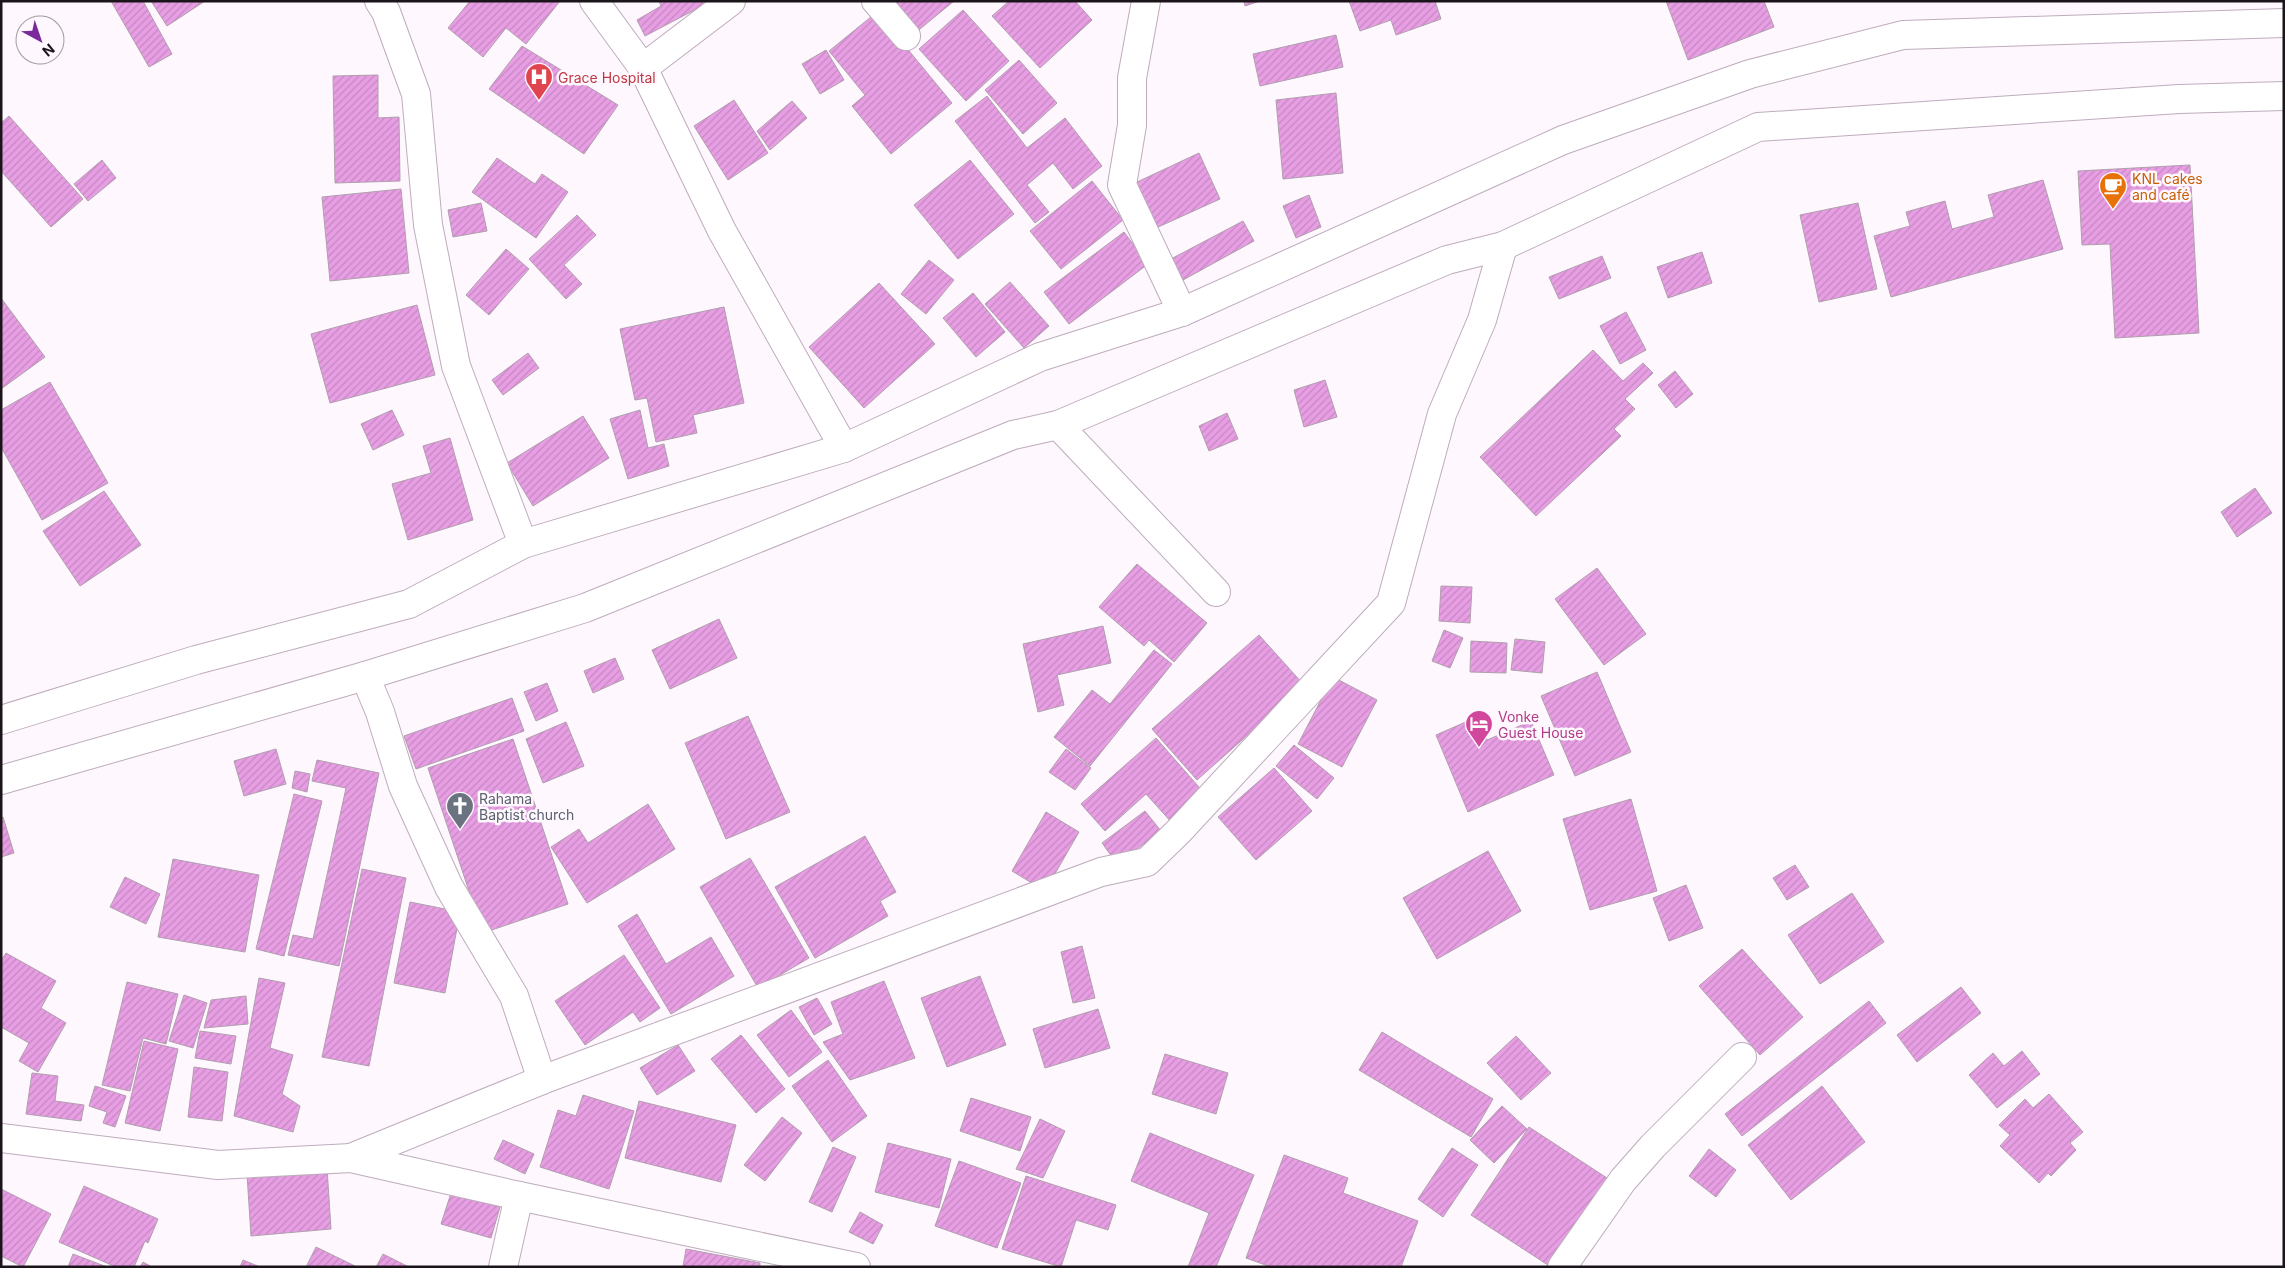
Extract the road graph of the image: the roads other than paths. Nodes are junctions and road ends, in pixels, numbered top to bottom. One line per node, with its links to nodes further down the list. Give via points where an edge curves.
1 (379, 1): 14 (street, via 416,94 428,225 456,366)
2 (594, 1): 8 (street)
3 (731, 1): 8 (street)
4 (876, 1): 7 (street)
5 (1146, 1): 11 (street, via 1132,78 1132,125 1122,185)
6 (2284, 23): 11 (street, via 1903,35 1750,74 1563,140)
7 (906, 36)
8 (643, 68): 13 (street, via 722,231)
9 (2284, 96): 10 (street, via 2179,99 1758,127)
10 (1503, 246): 12 (street, via 1447,260); 20 (street, via 1482,320 1442,414 1392,603 1147,862 1101,872)
11 (1182, 312): 13 (street, via 1040,356)
12 (1058, 425): 15 (street); 16 (street, via 1013,435 585,608)
13 (844, 448): 14 (street)
14 (523, 544): 17 (street, via 409,604 196,660)
15 (1216, 592)
16 (365, 676): 18 (street); 20 (street, via 403,786 449,887 514,996)
17 (1, 720)
18 (1, 780)
19 (1742, 1057): 27 (street, via 1623,1180)
20 (542, 1080): 22 (street)
21 (1, 1138): 22 (street, via 218,1165)
22 (351, 1158): 23 (street)
23 (519, 1196): 24 (street); 25 (street)
24 (783, 1259): 26 (street)
25 (503, 1267)
26 (856, 1267)
27 (1562, 1267)

